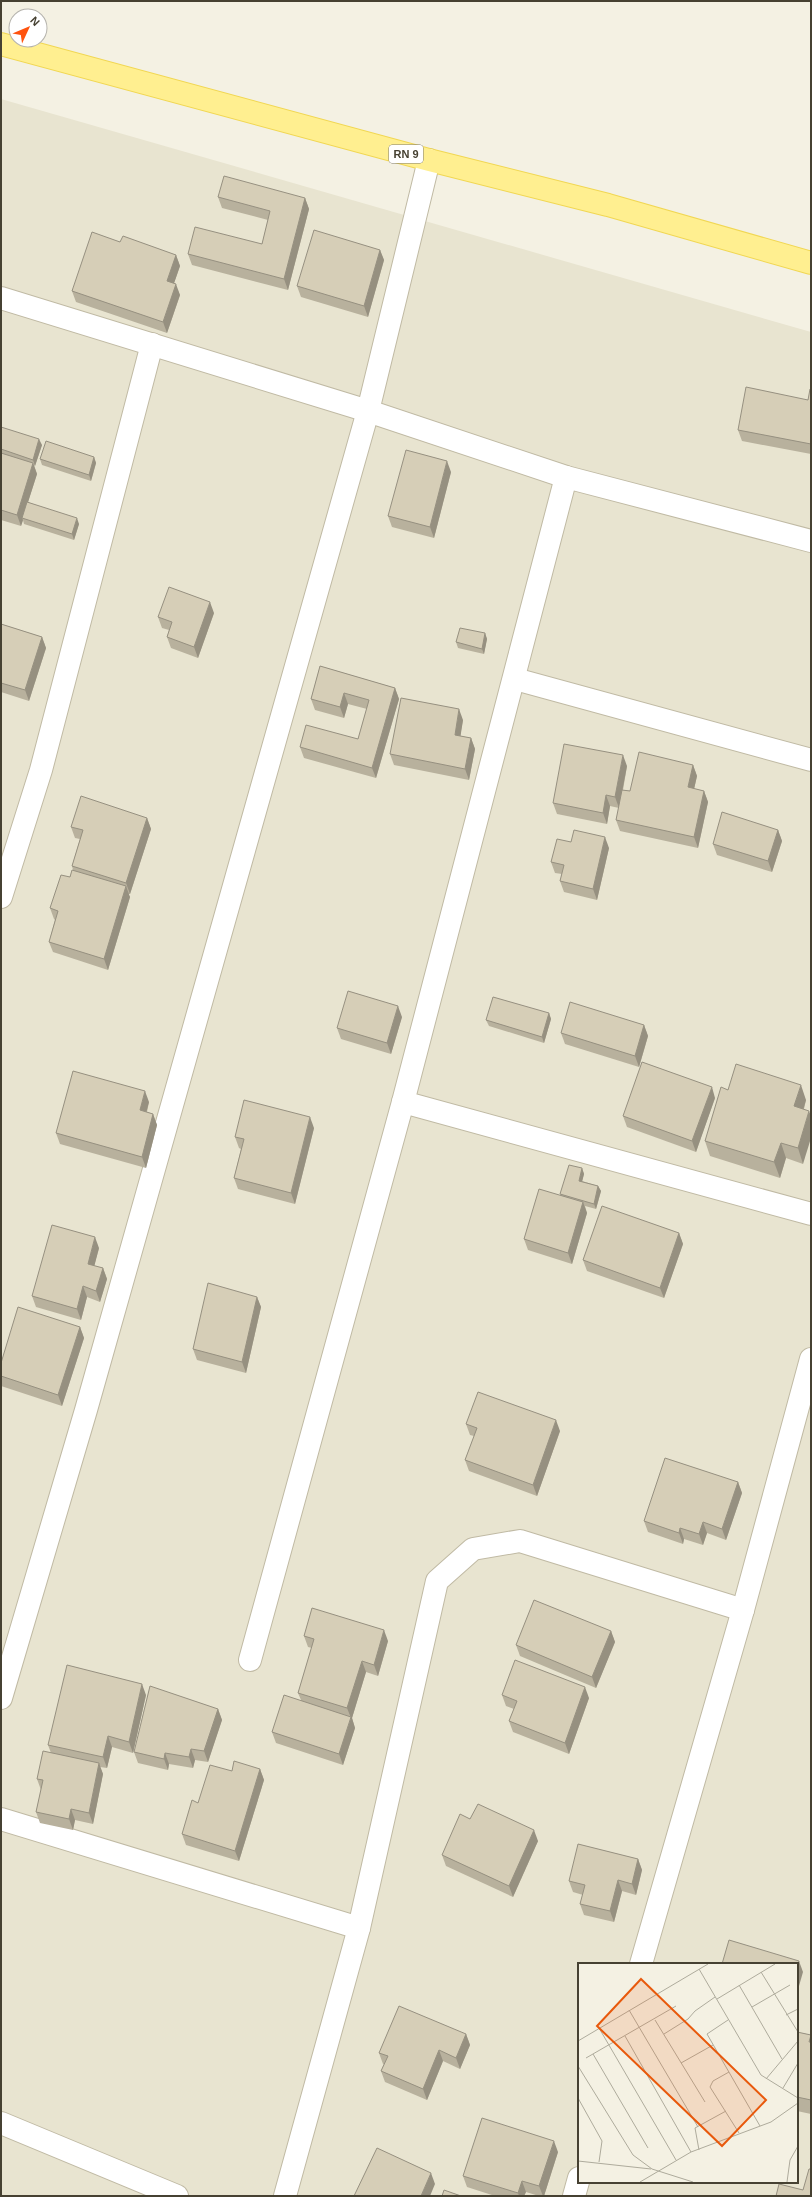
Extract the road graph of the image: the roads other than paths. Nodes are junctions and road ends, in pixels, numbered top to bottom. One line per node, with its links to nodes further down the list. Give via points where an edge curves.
1 (1, 44): 2 (main road, RN 9)
2 (429, 160): 3 (main road, RN 9, via 608,205); 6 (street)
3 (811, 263)
4 (1, 298): 5 (street)
5 (152, 344): 6 (street); 11 (street, via 41,770)
6 (368, 411): 7 (street); 17 (street, via 86,1410)
7 (566, 477): 8 (street); 9 (street)
8 (811, 541)
9 (515, 679): 10 (street); 12 (street)
10 (811, 760)
11 (1, 897)
12 (403, 1102): 13 (street); 16 (street)
13 (811, 1214)
14 (811, 1359): 15 (street)
15 (743, 1610): 19 (street, via 520,1541 473,1549 436,1581); 20 (street)
16 (250, 1660)
17 (1, 1698)
18 (1, 1819): 19 (street)
19 (359, 1928): 24 (street)
20 (641, 1963)
21 (1, 2123): 23 (street)
22 (578, 2182): 25 (street)
23 (177, 2196)
24 (285, 2196)
25 (574, 2196)

